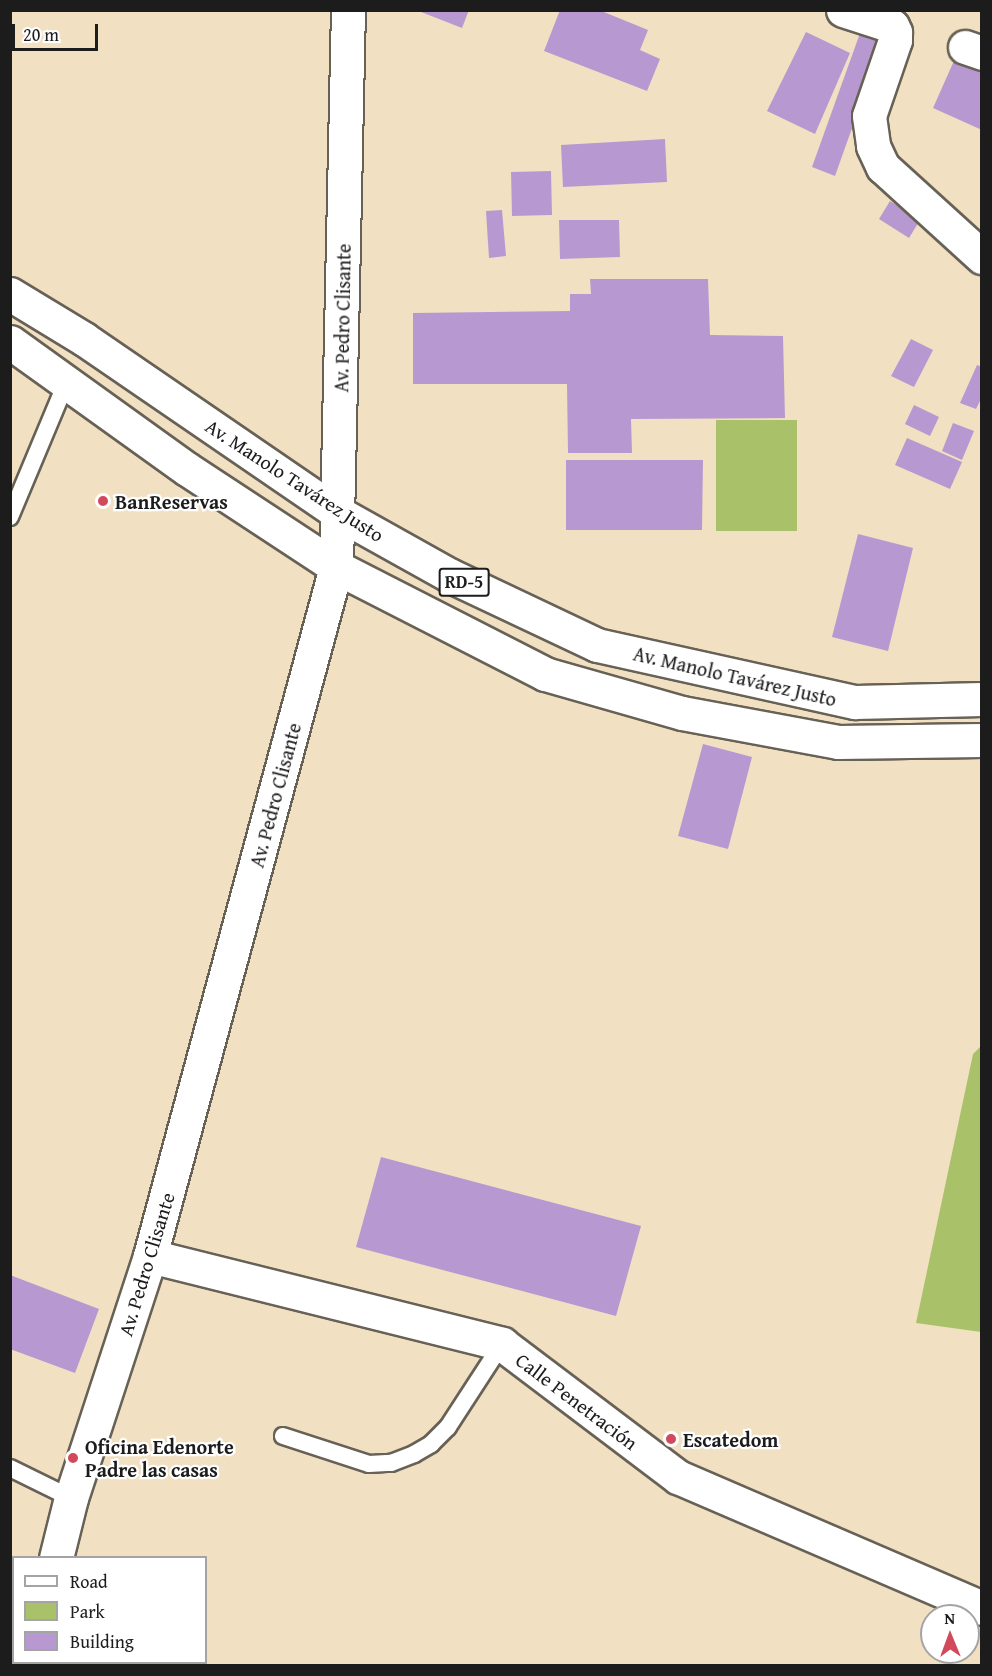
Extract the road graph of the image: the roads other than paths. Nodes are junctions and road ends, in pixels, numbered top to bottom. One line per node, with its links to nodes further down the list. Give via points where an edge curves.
1 (348, 10): 7 (street, Av. Pedro Clisante)
2 (843, 10): 3 (street, via 892,26 895,32 896,40 869,116 873,146 883,167)
3 (981, 257)
4 (10, 294): 7 (street, Av. Manolo Tavárez Justo / RD-5, via 84,339)
5 (10, 342): 6 (street, RD-5)
6 (67, 381): 8 (lane); 9 (street, RD-5, via 187,469)
7 (338, 513): 9 (street, Av. Pedro Clisante); 10 (street, Av. Manolo Tavárez Justo / RD-5, via 449,575 597,645 855,702)
8 (10, 517)
9 (336, 567): 11 (street, RD-5, via 545,674 682,713 838,742); 12 (street, Av. Pedro Clisante)
10 (981, 699)
11 (981, 740)
12 (150, 1256): 13 (street, Calle Penetración); 16 (street, Av. Pedro Clisante)
13 (502, 1344): 14 (lane, via 448,1427 414,1454 391,1463 369,1464); 18 (street, Calle Penetración, via 678,1477)
14 (284, 1436)
15 (10, 1468): 16 (lane)
16 (71, 1498): 17 (street, Av. Pedro Clisante)
17 (56, 1556)
18 (981, 1608)

